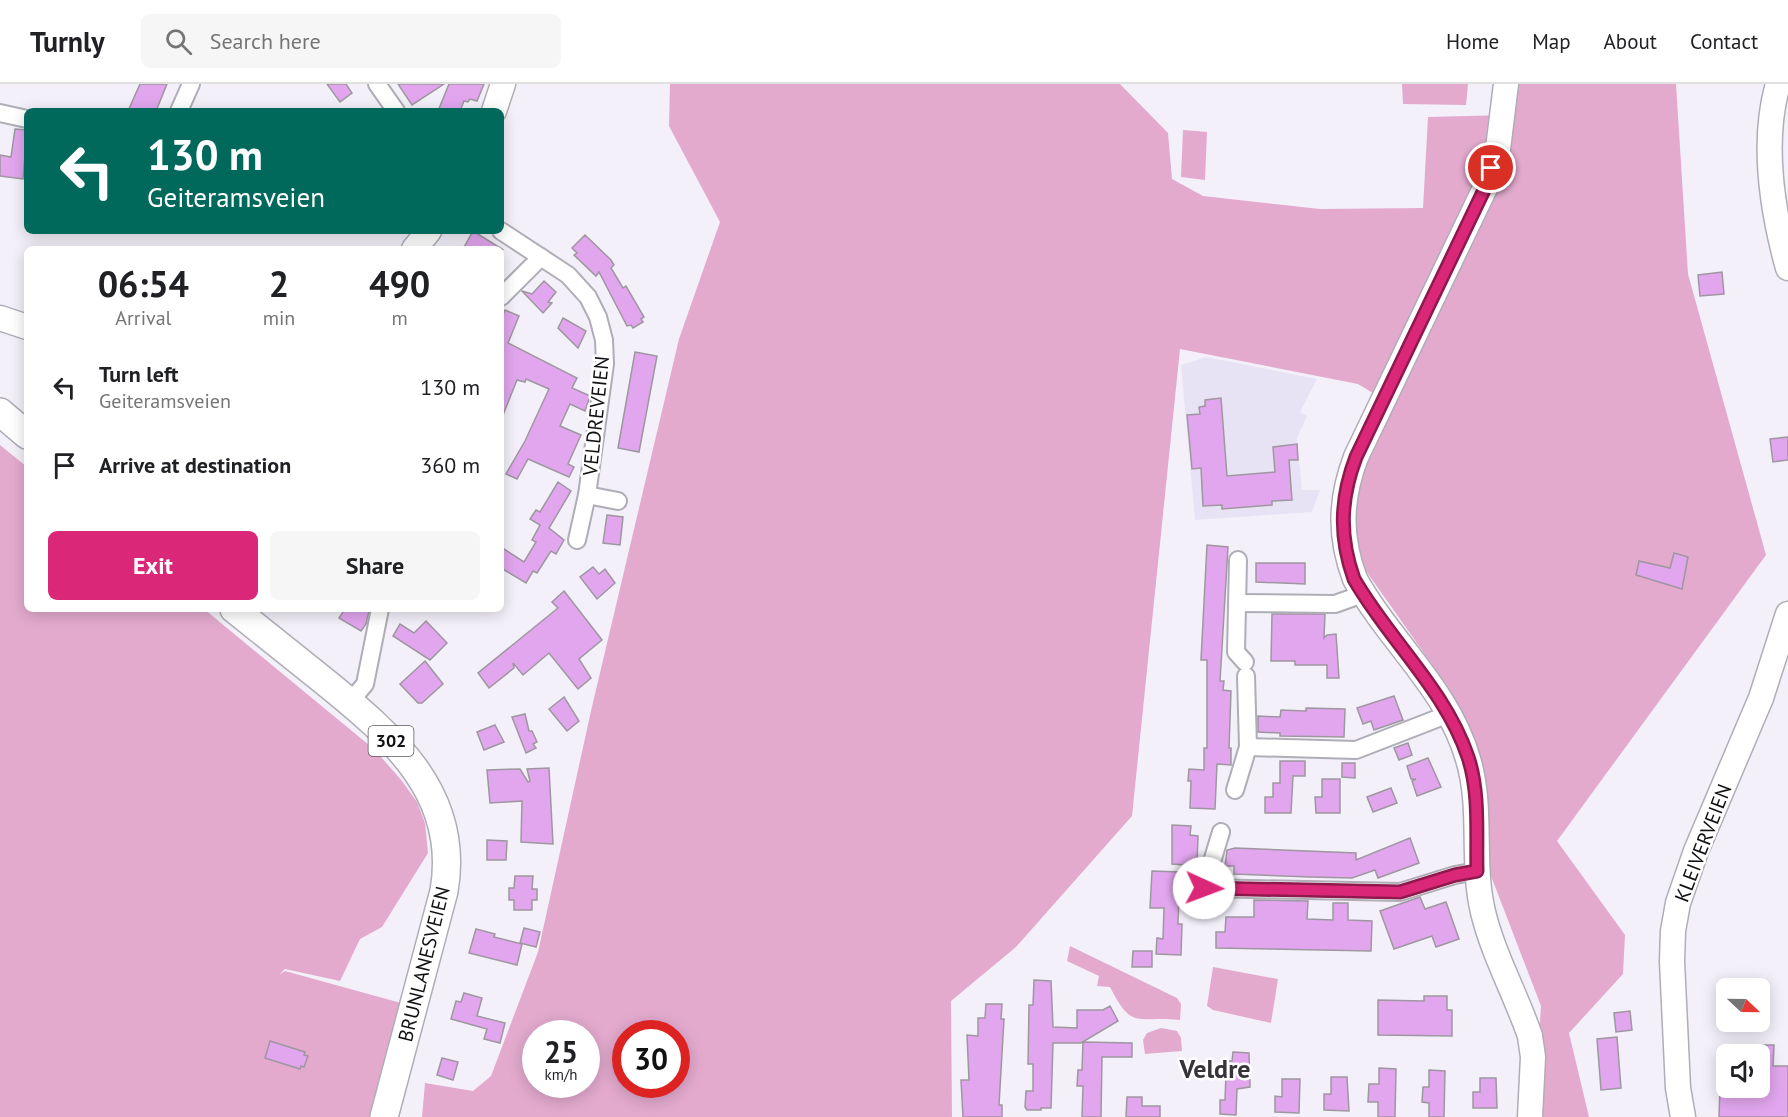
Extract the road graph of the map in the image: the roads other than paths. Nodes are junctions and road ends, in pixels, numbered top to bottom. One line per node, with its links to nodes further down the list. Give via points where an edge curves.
1 (191, 84): 6 (street)
2 (377, 84): 7 (street)
3 (503, 84): 8 (street)
4 (1506, 84): 27 (street, via 1498,149 1485,188 1379,404 1350,473 1341,524 1345,554)
5 (1778, 84): 15 (street, via 1770,126 1770,154 1774,207)
6 (180, 108)
7 (394, 108)
8 (495, 108)
9 (0, 113): 10 (street)
10 (24, 118)
11 (504, 233): 14 (street, VELDREVEIEN)
12 (426, 234): 13 (street)
13 (416, 246)
14 (541, 257): 16 (street); 23 (street, VELDREVEIEN, via 568,275 588,297 604,340 605,364)
15 (1788, 268)
16 (504, 294)
17 (0, 318): 18 (street)
18 (24, 326)
19 (0, 412): 21 (main road)
20 (0, 427): 22 (main road)
21 (24, 432)
22 (24, 446)
23 (587, 495): 24 (street); 25 (street, VELDREVEIEN)
24 (618, 501)
25 (577, 540)
26 (1238, 560): 28 (street)
27 (1363, 594): 28 (street, via 1335,604); 33 (street)
28 (1237, 603): 34 (street, via 1236,652 1245,669)
29 (238, 612): 32 (main road, BRUNLANESVEIEN / 302)
30 (379, 612): 32 (street, via 365,684)
31 (1788, 614): 40 (street, KLEIVERVEIEN, via 1761,698 1678,903 1672,961)
32 (350, 702): 38 (main road, BRUNLANESVEIEN / 302, via 389,738 422,778 437,807 446,845 446,877 439,912)
33 (1449, 714): 34 (street, via 1356,750); 37 (street, via 1474,785)
34 (1248, 747): 35 (street)
35 (1235, 790)
36 (1221, 832): 37 (street, via 1204,888 1400,892)
37 (1477, 871): 39 (street, via 1484,914 1530,1036)
38 (384, 1117)
39 (1530, 1117)
40 (1683, 1117)

